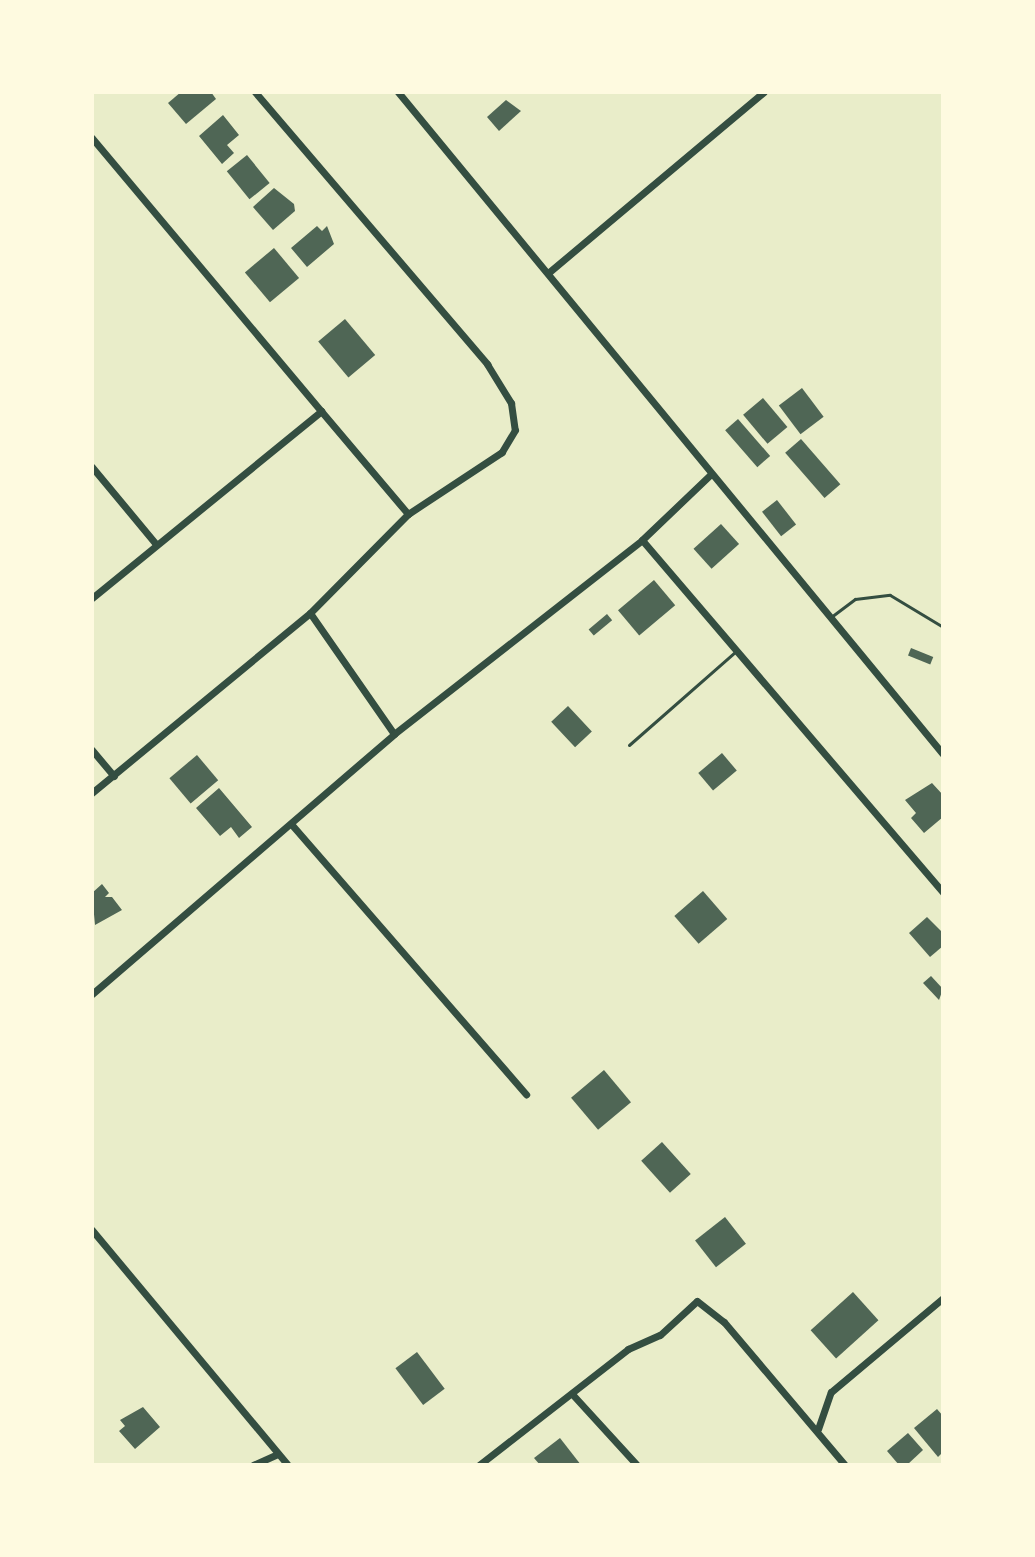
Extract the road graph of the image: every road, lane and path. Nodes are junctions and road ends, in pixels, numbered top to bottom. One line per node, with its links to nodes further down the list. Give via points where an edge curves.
1 (255, 92): 9 (street, via 487,364 511,403 515,430 502,452)
2 (398, 92): 5 (street)
3 (764, 92): 5 (street)
4 (92, 138): 6 (street)
5 (548, 273): 8 (street)
6 (321, 411): 9 (street); 11 (street)
7 (92, 467): 11 (street)
8 (711, 474): 10 (street); 14 (street)
9 (408, 514): 13 (street, via 384,544)
10 (642, 540): 16 (street); 17 (street)
11 (156, 544): 12 (street)
12 (92, 598)
13 (310, 613): 17 (street); 21 (street)
14 (829, 619): 15 (lane, via 872,593 890,595); 20 (street)
15 (943, 627)
16 (736, 651): 18 (lane); 24 (street)
17 (394, 734): 23 (street)
18 (629, 745)
19 (92, 750): 21 (street)
20 (943, 754)
21 (114, 776): 22 (street)
22 (92, 793)
23 (292, 825): 25 (street); 26 (street)
24 (943, 893)
25 (92, 994)
26 (526, 1094)
27 (92, 1230): 31 (street)
28 (943, 1298): 30 (street, via 831,1392)
29 (573, 1395): 30 (street, via 628,1349 660,1335 697,1301 724,1322); 34 (street); 35 (street)
30 (818, 1429): 36 (street)
31 (278, 1454): 32 (street); 33 (street)
32 (253, 1465)
33 (288, 1465)
34 (479, 1465)
35 (637, 1465)
36 (845, 1465)

